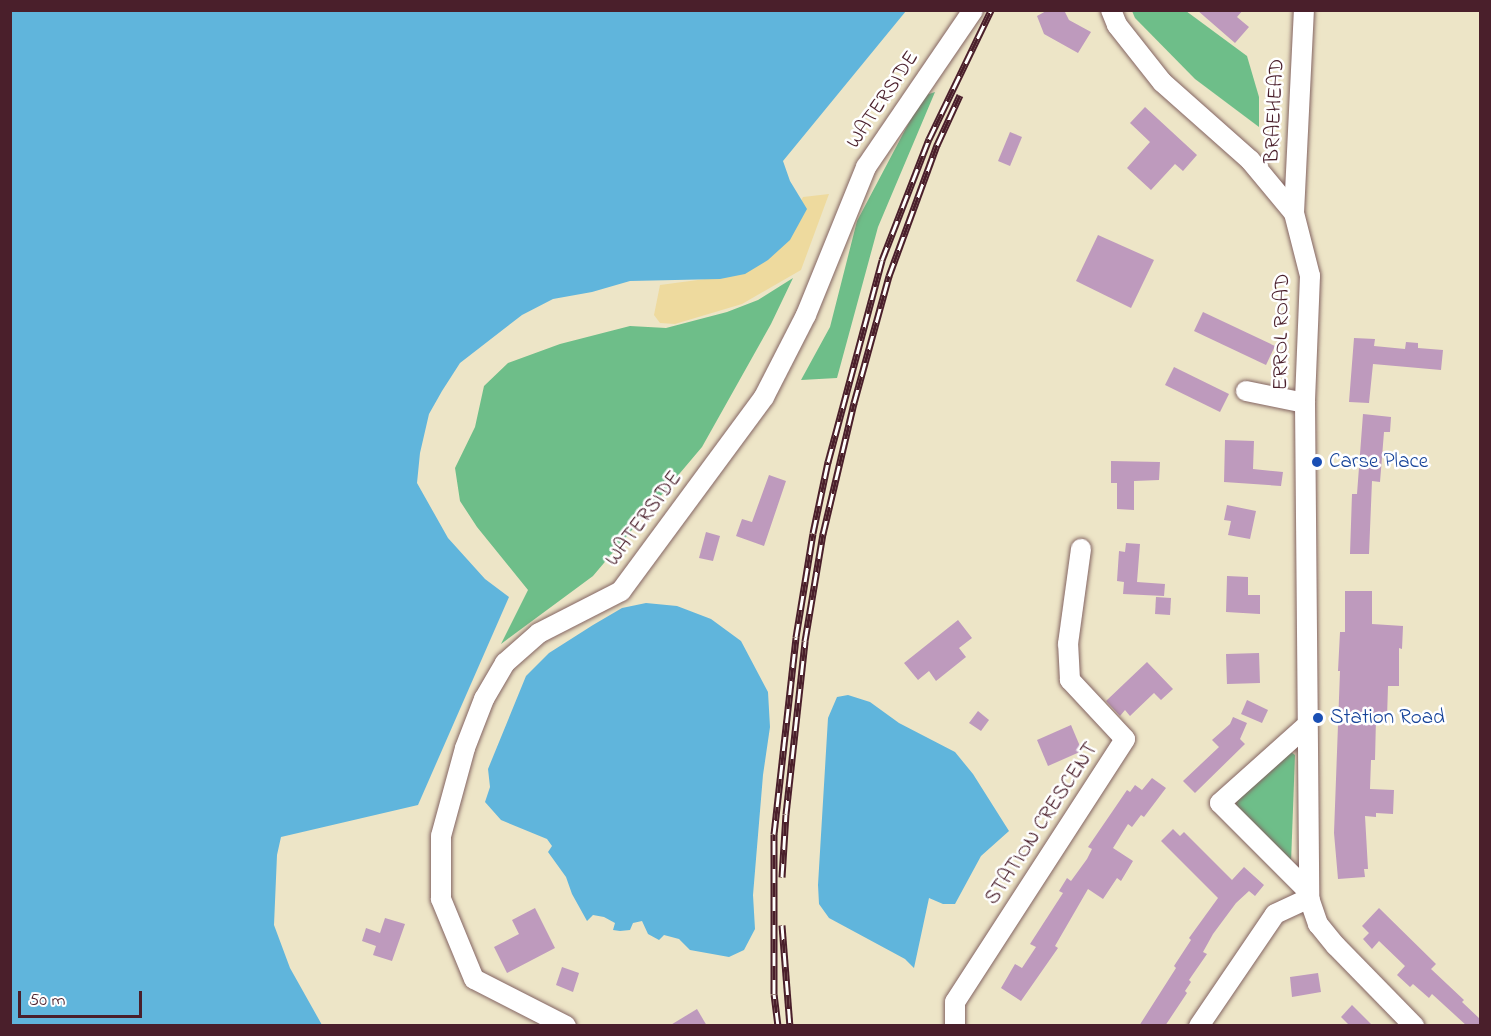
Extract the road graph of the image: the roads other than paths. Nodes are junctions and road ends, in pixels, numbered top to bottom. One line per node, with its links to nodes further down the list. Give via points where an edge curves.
1 (973, 10): 10 (street, WATERSIDE, via 866,167 806,315 764,397 621,591 539,633 505,663 484,699 465,748 441,836 441,900 474,979)
2 (1111, 10): 4 (street, ERROL ROAD, via 1117,25 1162,82 1250,160)
3 (1304, 10): 4 (street, BRAEHEAD)
4 (1294, 213): 6 (street, ERROL ROAD, via 1310,276)
5 (1245, 391): 6 (street)
6 (1305, 403): 8 (street, ERROL ROAD)
7 (1081, 549): 11 (street, STATION CRESCENT, via 1068,644 1070,680 1125,739 955,1002)
8 (1305, 727): 9 (street, ERROL ROAD); 9 (street, ERROL ROAD, via 1220,803)
9 (1309, 895): 12 (street, via 1275,914); 13 (street, ERROL ROAD, via 1318,924)
10 (566, 1026)
11 (955, 1026)
12 (1199, 1026)
13 (1414, 1026)

